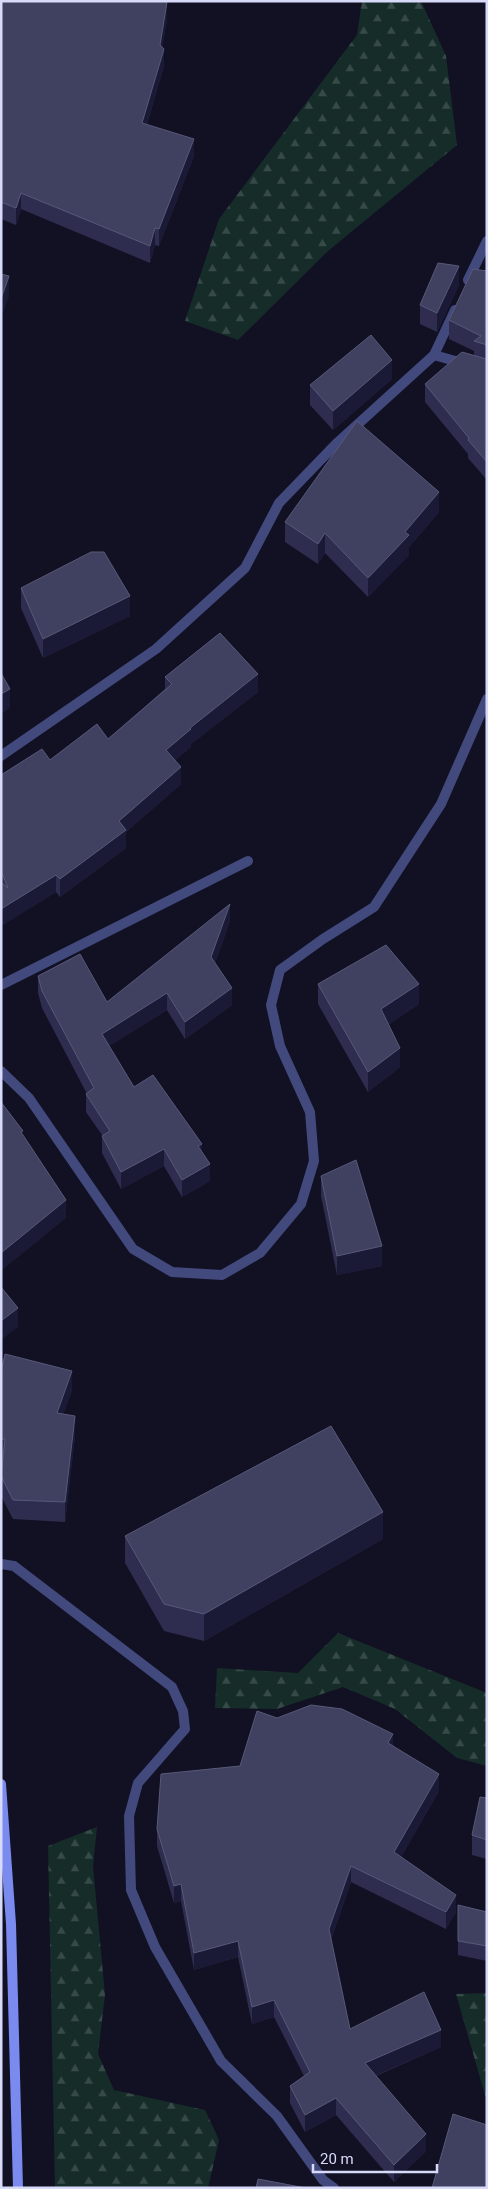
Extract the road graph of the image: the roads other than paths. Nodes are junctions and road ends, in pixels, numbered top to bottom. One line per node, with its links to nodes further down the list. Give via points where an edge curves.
1 (487, 240): 2 (street)
2 (434, 355): 3 (street); 5 (street, via 336,444 279,503 245,568 156,649)
3 (487, 370)
4 (487, 699): 8 (street, via 441,804 374,907 280,970 270,1005 280,1046 310,1112 314,1161 301,1204 260,1253 222,1275 172,1272 133,1249 29,1098)
5 (1, 756)
6 (248, 861): 7 (street)
7 (1, 984)
8 (1, 1070)
9 (1, 1564): 12 (street, via 14,1566 172,1687 183,1711 185,1729 138,1783 129,1816 131,1890 155,1947 220,2061 277,2116 323,2180)
10 (1, 1784): 11 (street, via 11,1924)
11 (18, 2188)
12 (334, 2188)

